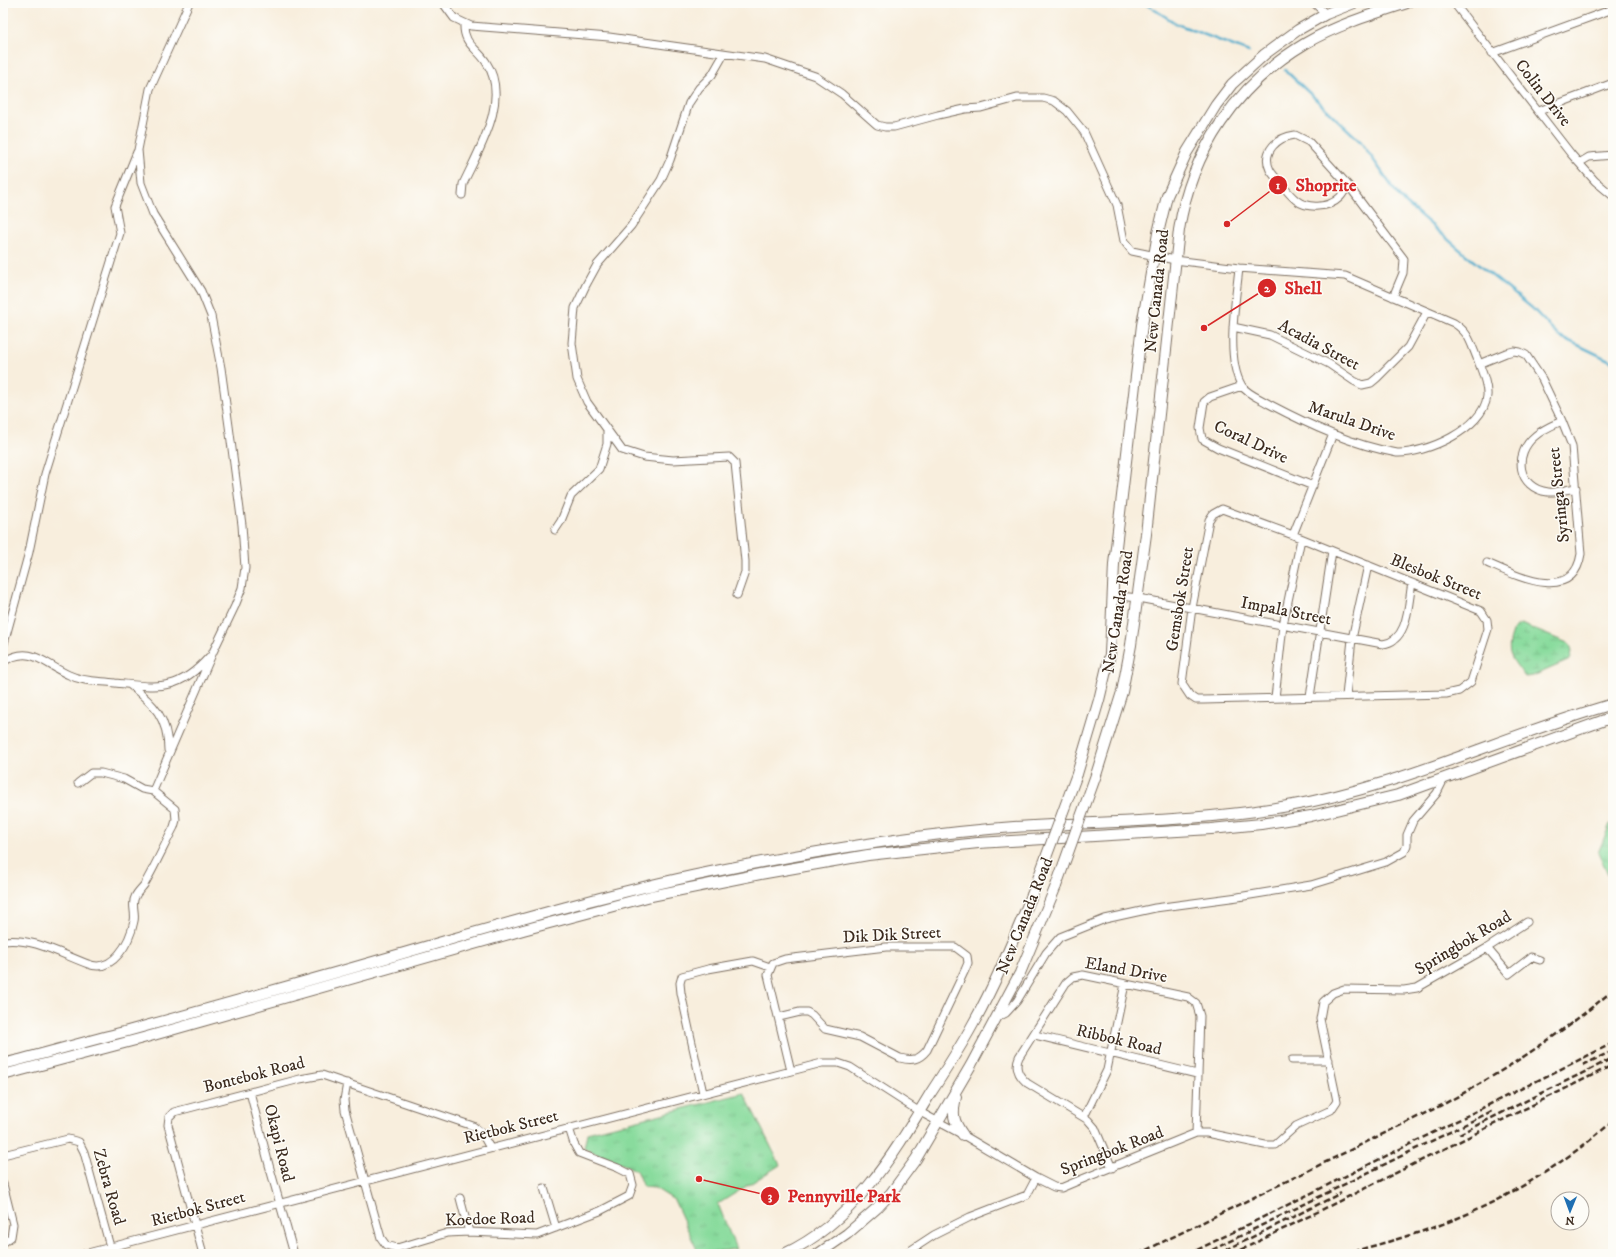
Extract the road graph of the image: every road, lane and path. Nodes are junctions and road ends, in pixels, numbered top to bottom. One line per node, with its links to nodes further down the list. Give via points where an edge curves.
1 (189, 3): 14 (street, via 150,89)
2 (443, 3): 9 (street, via 449,13)
3 (1314, 3): 8 (street)
4 (1354, 3): 8 (main road, New Canada Road)
5 (1407, 3): 21 (main road, New Canada Road, via 1323,34 1306,43 1256,80 1237,100 1198,164 1183,207)
6 (1454, 3): 10 (street, Colin Drive)
7 (1613, 9): 10 (street)
8 (1326, 14): 20 (main road, New Canada Road, via 1265,54 1242,75 1216,105 1181,163 1164,206)
9 (464, 24): 11 (street, Marula Drive, via 609,38); 18 (street, via 465,39 487,64 494,80 496,95 494,113 463,184)
10 (1492, 53): 13 (street, Colin Drive)
11 (724, 54): 20 (street, Marula Drive, via 765,59 809,73 842,94 877,125 884,127 904,125 1017,98 1043,98 1054,101 1067,111 1084,132 1117,205 1124,241 1132,251); 29 (street, via 712,76 699,88 689,103 661,180 631,226 597,265 575,308 572,343 577,379 587,402)
12 (1613, 83): 13 (street)
13 (1539, 111): 16 (street, Colin Drive)
14 (138, 150): 48 (street, via 116,206 120,233 45,474 29,552); 49 (street, via 141,183 153,214 201,291 211,316 222,368 245,568 242,588)
15 (1613, 155): 16 (street, via 1589,157)
16 (1579, 163): 19 (street, Colin Drive)
17 (1348, 185): 17 (street, via 1302,137 1295,135 1282,138 1275,143 1268,155 1271,171 1296,200 1303,204 1316,206 1331,202 1339,198); 23 (street, via 1404,259 1403,273)
18 (462, 195)
19 (1613, 196)
20 (1155, 256): 21 (street, Marula Drive); 42 (main road, New Canada Road, via 1142,325 1119,513)
21 (1175, 260): 22 (street, Marula Drive); 43 (main road, New Canada Road)
22 (1238, 268): 23 (street, Marula Drive, via 1345,276); 25 (street)
23 (1393, 297): 24 (street, Marula Drive)
24 (1427, 312): 25 (street, Acadia Street, via 1408,347 1371,383 1362,385 1329,364 1270,335); 26 (street, Marula Drive, via 1454,323 1465,331)
25 (1233, 327): 27 (street, via 1234,364)
26 (1480, 364): 28 (street, Syringa Street, via 1514,351 1526,355 1542,379); 30 (street, Marula Drive, via 1487,390 1482,412 1453,436 1427,449 1397,453)
27 (1242, 386): 30 (street, Marula Drive, via 1282,411); 31 (street, Coral Drive, via 1210,397 1204,402 1200,428 1202,439 1218,448)
28 (1562, 420): 32 (street, Syringa Street, via 1572,446); 32 (street, via 1534,436 1522,453 1521,467 1529,483 1540,489 1556,492)
29 (607, 431): 34 (street, via 607,444 599,470 571,496); 41 (street, via 622,450 639,455 673,460 729,457 735,463 745,562 745,572)
30 (1333, 434): 31 (street)
31 (1313, 486): 35 (street)
32 (1576, 488): 38 (street, Syringa Street, via 1581,554 1578,566 1568,577 1547,584)
33 (1218, 510): 35 (street, Blesbok Street, via 1229,510); 44 (street, Gemsbok Street, via 1211,516 1206,531)
34 (555, 530)
35 (1293, 535): 36 (street, Blesbok Street)
36 (1301, 539): 37 (street, Blesbok Street); 45 (street)
37 (1332, 551): 39 (street, Blesbok Street); 46 (street)
38 (1487, 564)
39 (1368, 565): 40 (street, Blesbok Street); 47 (street)
40 (1412, 583): 47 (street, Impala Street, via 1404,626 1396,640 1383,644); 53 (street, Blesbok Street, via 1463,602 1481,611 1485,616 1488,629 1472,681 1465,688 1446,694)
41 (737, 595)
42 (1112, 595): 43 (street, Impala Street); 82 (main road, New Canada Road, bridge, via 1107,667 1101,696 1077,774 1017,934 978,1015)
43 (1138, 598): 44 (street, Impala Street); 69 (main road, New Canada Road, bridge, via 1122,692 1096,775 1032,948)
44 (1192, 608): 45 (street, Impala Street); 52 (street, Gemsbok Street, via 1182,684)
45 (1283, 625): 46 (street, Impala Street); 55 (street)
46 (1319, 632): 47 (street, Impala Street); 54 (street)
47 (1352, 639): 53 (street)
48 (3, 647)
49 (213, 652): 51 (street, via 185,679 170,685 153,687); 58 (street)
50 (3, 662): 51 (street, via 21,653 80,679)
51 (128, 684): 58 (street, via 161,716 167,733)
52 (1187, 694): 55 (street, Blesbok Street, via 1198,700)
53 (1346, 696): 54 (street, Blesbok Street)
54 (1310, 697): 55 (street, Blesbok Street)
55 (1275, 698)
56 (1613, 704): 74 (main road, via 1424,771 1364,790 1297,805 1192,817 1009,828 902,839 809,853 693,876 534,916)
57 (1613, 717): 59 (main road, via 1533,744)
58 (168, 754): 61 (street)
59 (1444, 779): 69 (street, via 1437,793 1414,821 1407,835 1404,852 1386,862 1311,885 1155,908 1105,920 1060,937 1046,953 1018,1001); 77 (main road, via 1398,795 1354,806 1261,824 942,846 832,860 713,883 530,928)
60 (78, 783): 61 (street, via 91,773 101,773)
61 (153, 791): 63 (street, via 175,810 176,820 143,886 134,897 135,919 131,934 110,964 103,967 90,965 24,941)
62 (1527, 922): 64 (street, Springbok Road)
63 (3, 941)
64 (1486, 948): 65 (street, via 1510,974 1531,957); 73 (street, Springbok Road, via 1417,988 1344,989 1329,994 1323,1002 1320,1016)
65 (1540, 960)
66 (770, 967): 68 (street, via 768,975); 68 (street, Dik Dik Street, via 775,962 785,959 886,947 955,947 963,952 968,960 927,1050 916,1059 900,1058 855,1035 825,1029 807,1012); 81 (street, via 750,961 682,976 681,993)
67 (1126, 984): 70 (street, Eland Drive, via 1082,975 1073,977 1066,983); 71 (street); 76 (street, Eland Drive, via 1188,997 1194,1001 1200,1016)
68 (779, 1017): 75 (street)
69 (998, 1017): 79 (main road, New Canada Road)
70 (1035, 1035): 71 (street, Ribbok Road); 83 (street, Eland Drive, via 1018,1059 1019,1075 1034,1088)
71 (1111, 1054): 76 (street, Ribbok Road); 83 (street, via 1105,1076)
72 (1292, 1060): 73 (street)
73 (1329, 1060): 86 (street, Springbok Road, via 1338,1096 1331,1110 1296,1126 1274,1145)
74 (3, 1064)
75 (791, 1071): 81 (street, Rietbok Street); 82 (street, Rietbok Street, via 822,1063 843,1065 876,1082)
76 (1197, 1074): 86 (street, Eland Drive)
77 (3, 1075)
78 (347, 1083): 80 (street, Bontebok Road, via 317,1075); 88 (street, Bontebok Road, via 477,1127); 92 (street, Koedoe Road, via 345,1110)
79 (958, 1088): 84 (main road, New Canada Road); 87 (main road, via 953,1116)
80 (250, 1092): 96 (street, Okapi Road); 97 (street, Bontebok Road, via 186,1108 174,1112 169,1117 168,1125)
81 (704, 1093): 85 (street, Rietbok Street)
82 (920, 1112): 84 (street, Rietbok Street); 105 (main road, New Canada Road, via 897,1148 852,1206 813,1239)
83 (1084, 1117): 90 (street, Eland Drive, via 1095,1128)
84 (936, 1121): 87 (street, Springbok Road); 106 (main road, New Canada Road, via 916,1159 891,1192 847,1234)
85 (569, 1128): 88 (street, Rietbok Street); 98 (street, Koedoe Road, via 579,1154 628,1173 633,1185 625,1199)
86 (1196, 1133): 90 (street, Springbok Road)
87 (963, 1134): 91 (street, Springbok Road)
88 (490, 1148): 92 (street, Rietbok Street)
89 (3, 1155): 101 (street, Zebra Road, via 68,1139 79,1142)
90 (1112, 1168): 91 (street, Springbok Road, via 1061,1188 1050,1186)
91 (1036, 1178): 107 (street, via 1027,1195 934,1235)
92 (364, 1181): 96 (street, Rietbok Street); 99 (street, Koedoe Road, via 381,1238 388,1247 401,1248 436,1236)
93 (3, 1184): 100 (street, via 13,1226 11,1237)
94 (544, 1188): 98 (street)
95 (460, 1198): 99 (street)
96 (279, 1203): 97 (street, Rietbok Street); 104 (street, Okapi Road)
97 (194, 1225): 101 (street, Rietbok Street); 103 (street)
98 (556, 1228): 99 (street, Koedoe Road, via 533,1235)
99 (469, 1232)
100 (3, 1243)
101 (111, 1251): 102 (street, Rietbok Street)
102 (84, 1254)
103 (203, 1254)
104 (294, 1254)
105 (784, 1254)
106 (818, 1254)
107 (905, 1254)

